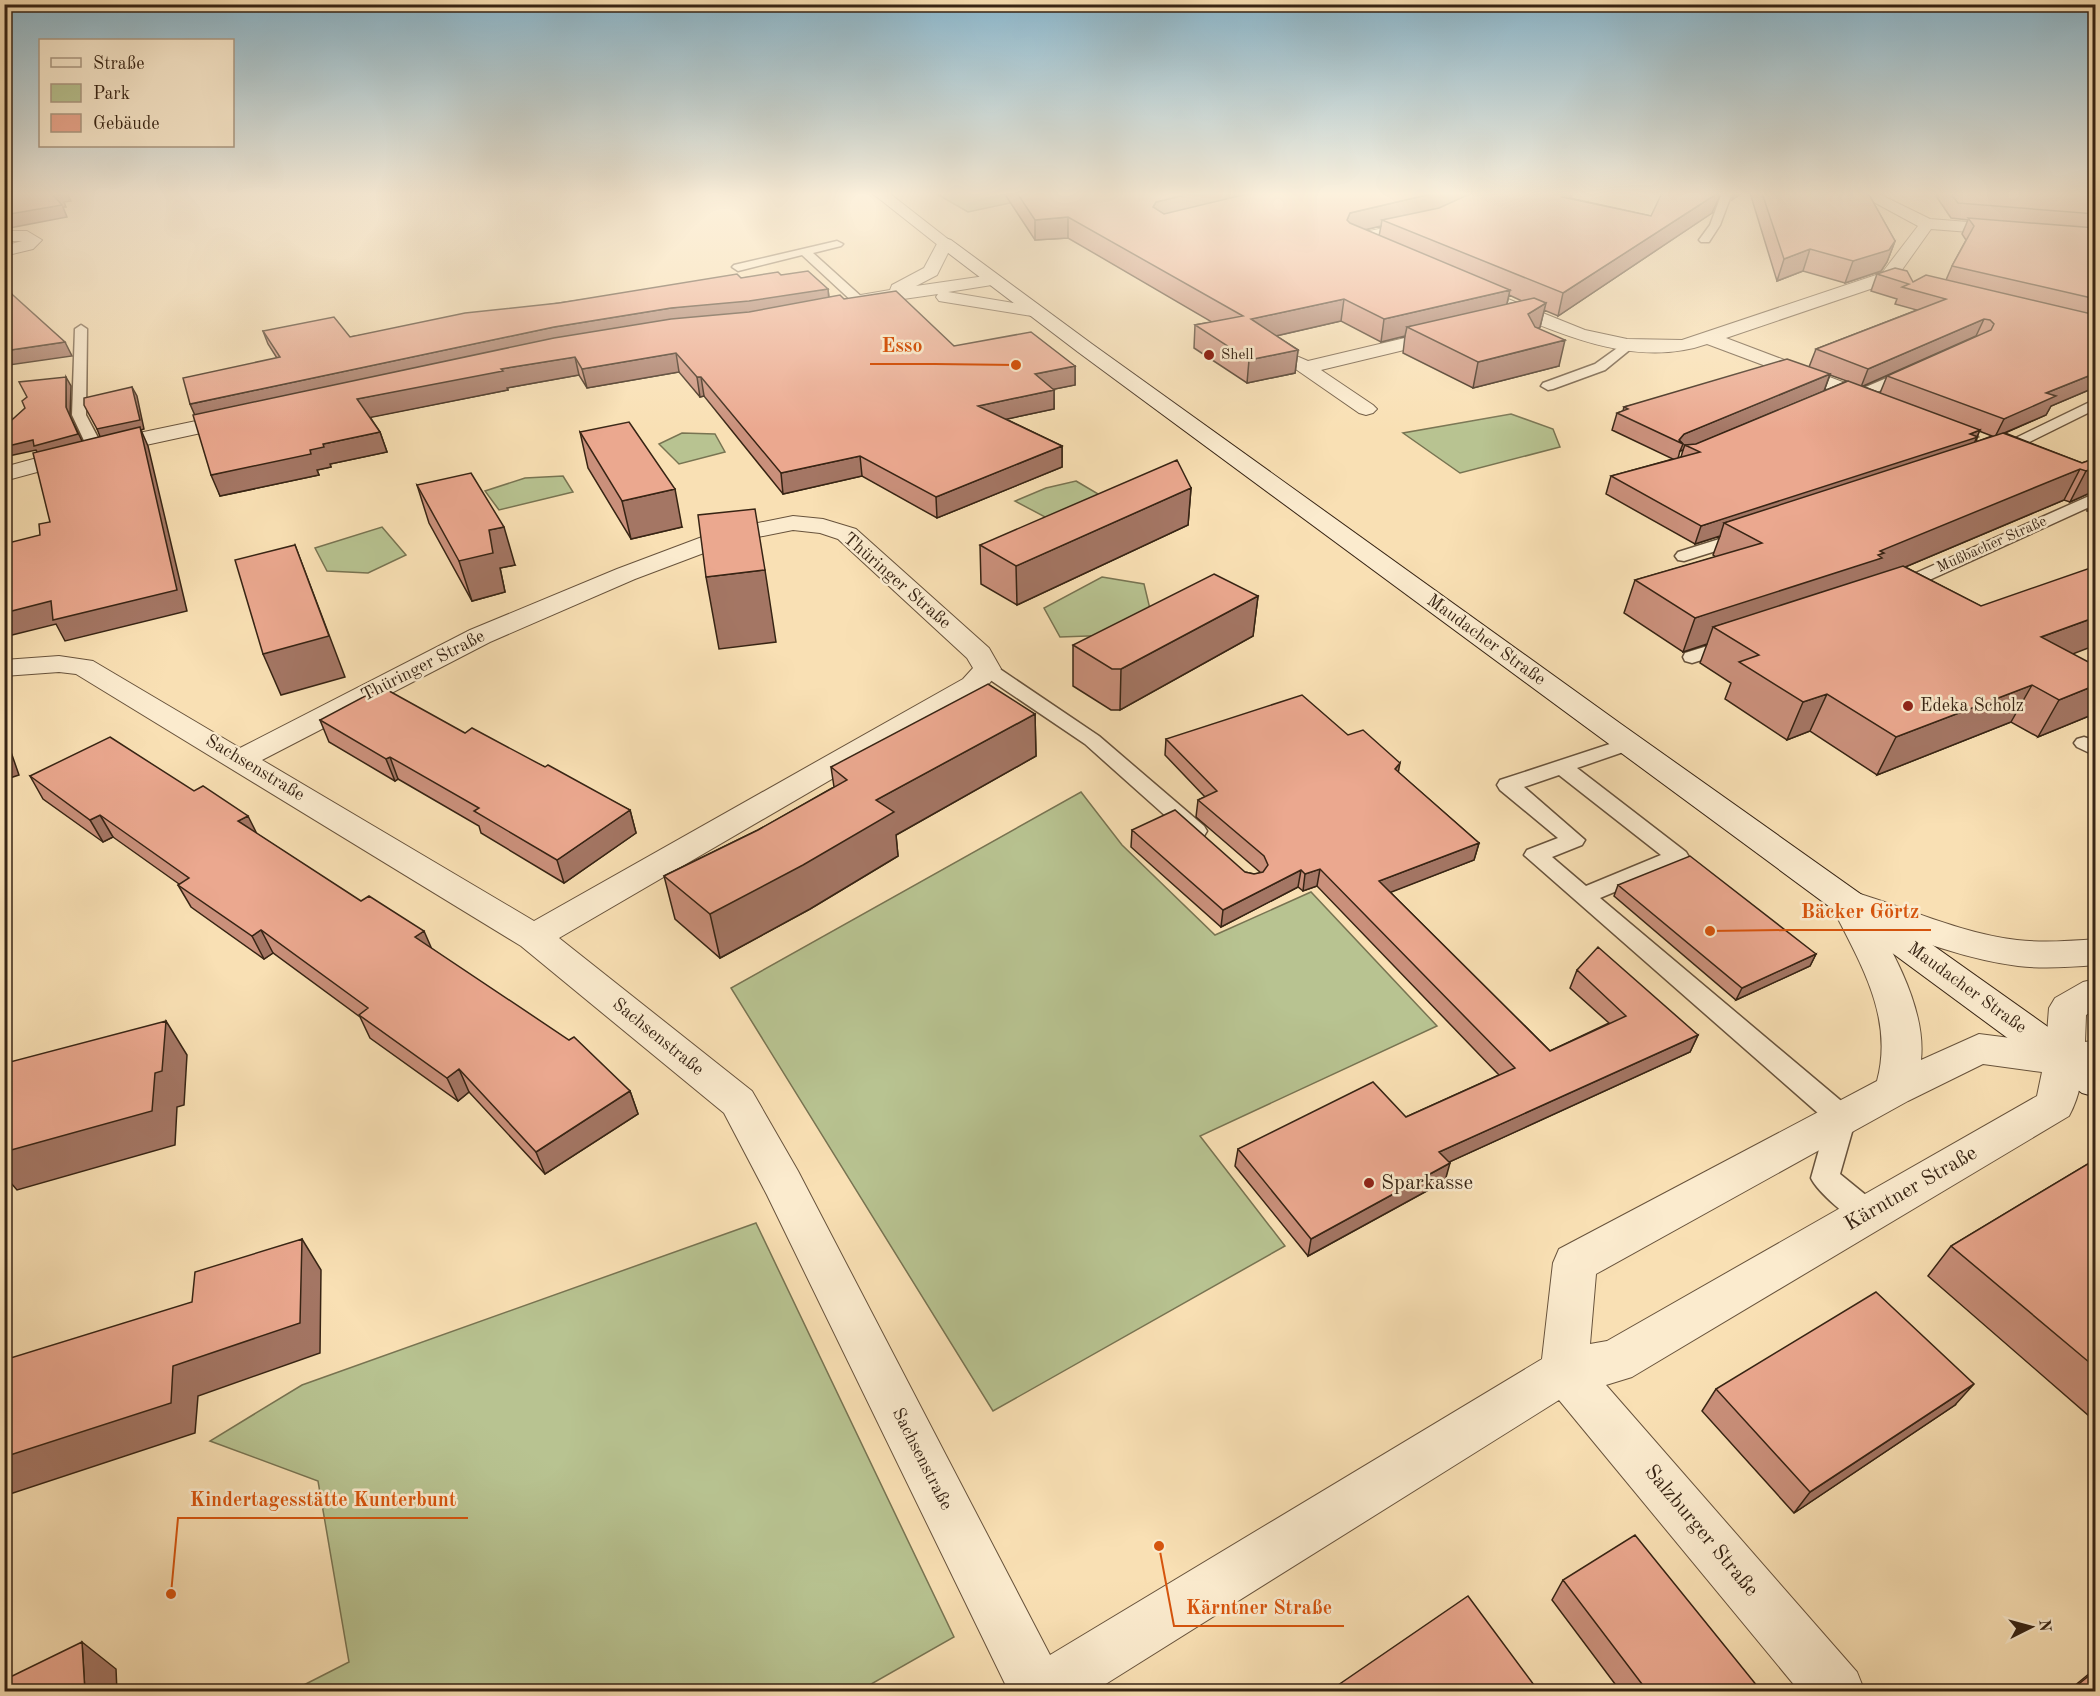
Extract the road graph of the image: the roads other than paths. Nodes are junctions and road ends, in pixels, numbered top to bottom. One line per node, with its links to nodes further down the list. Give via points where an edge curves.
1 (828, 272): 10 (lane)
2 (929, 272): 8 (street)
3 (982, 272): 6 (street, Maudacher Straße)
4 (1892, 272): 5 (street)
5 (1888, 277): 7 (street); 17 (street)
6 (992, 280): 8 (street); 12 (street, Maudacher Straße)
7 (1911, 282)
8 (886, 296): 10 (street); 12 (street, via 952,298)
9 (1488, 297): 13 (street)
10 (859, 300): 11 (street)
11 (832, 308)
12 (1032, 311): 42 (street, Maudacher Straße)
13 (1527, 315): 14 (street); 18 (street, via 1580,335)
14 (1494, 323)
15 (81, 329): 29 (lane, via 79,415)
16 (1460, 331): 21 (street)
17 (1708, 338): 18 (street, via 1684,346); 23 (street)
18 (1627, 345): 22 (lane, via 1600,367)
19 (1280, 352): 21 (street)
20 (1924, 364): 23 (lane)
21 (1305, 368): 26 (street)
22 (1548, 386)
23 (1852, 392): 24 (lane); 27 (street)
24 (1822, 399)
25 (2096, 403): 31 (lane)
26 (1366, 408)
27 (1892, 408)
28 (255, 415): 29 (street)
29 (96, 449): 33 (street)
30 (1981, 450): 31 (street)
31 (2003, 451): 32 (street)
32 (2024, 459)
33 (4, 474)
34 (2092, 489): 37 (lane, Mußbacher Straße)
35 (1761, 530): 36 (lane)
36 (1684, 556)
37 (1884, 594)
38 (1747, 639): 39 (lane)
39 (1692, 657)
40 (4, 668): 43 (street, Sachsenstraße, via 59,664 83,667)
41 (987, 669): 43 (street, Thüringer Straße, via 979,654 847,534 823,526 793,523 727,537 626,574 491,632); 45 (lane, via 1092,740); 48 (street, via 973,685)
42 (1628, 744): 44 (lane); 47 (street, Maudacher Straße)
43 (241, 759): 48 (street, Sachsenstraße)
44 (1561, 766): 46 (lane, via 1508,785 1574,840 1535,855); 46 (lane, via 1678,857)
45 (1208, 842)
46 (1583, 896): 53 (lane)
47 (1846, 901): 49 (street, via 1975,944 2017,953); 51 (street, Maudacher Straße); 52 (street, via 1885,979 1900,1021 1902,1053)
48 (534, 937): 56 (street, Sachsenstraße, via 738,1102)
49 (2096, 952)
50 (2096, 992): 51 (street, Kärntner Straße, via 2068,1008)
51 (2085, 1066): 52 (street, via 1979,1049); 54 (street, Kärntner Straße, via 2055,1105)
52 (1894, 1090): 53 (street)
53 (1842, 1118): 54 (lane, via 1826,1178); 55 (street, via 1575,1263)
54 (1868, 1214): 55 (street, Kärntner Straße, via 1615,1361)
55 (1564, 1371): 56 (street, Kärntner Straße); 57 (street, Salzburger Straße)
56 (1040, 1692)
57 (1837, 1692)

